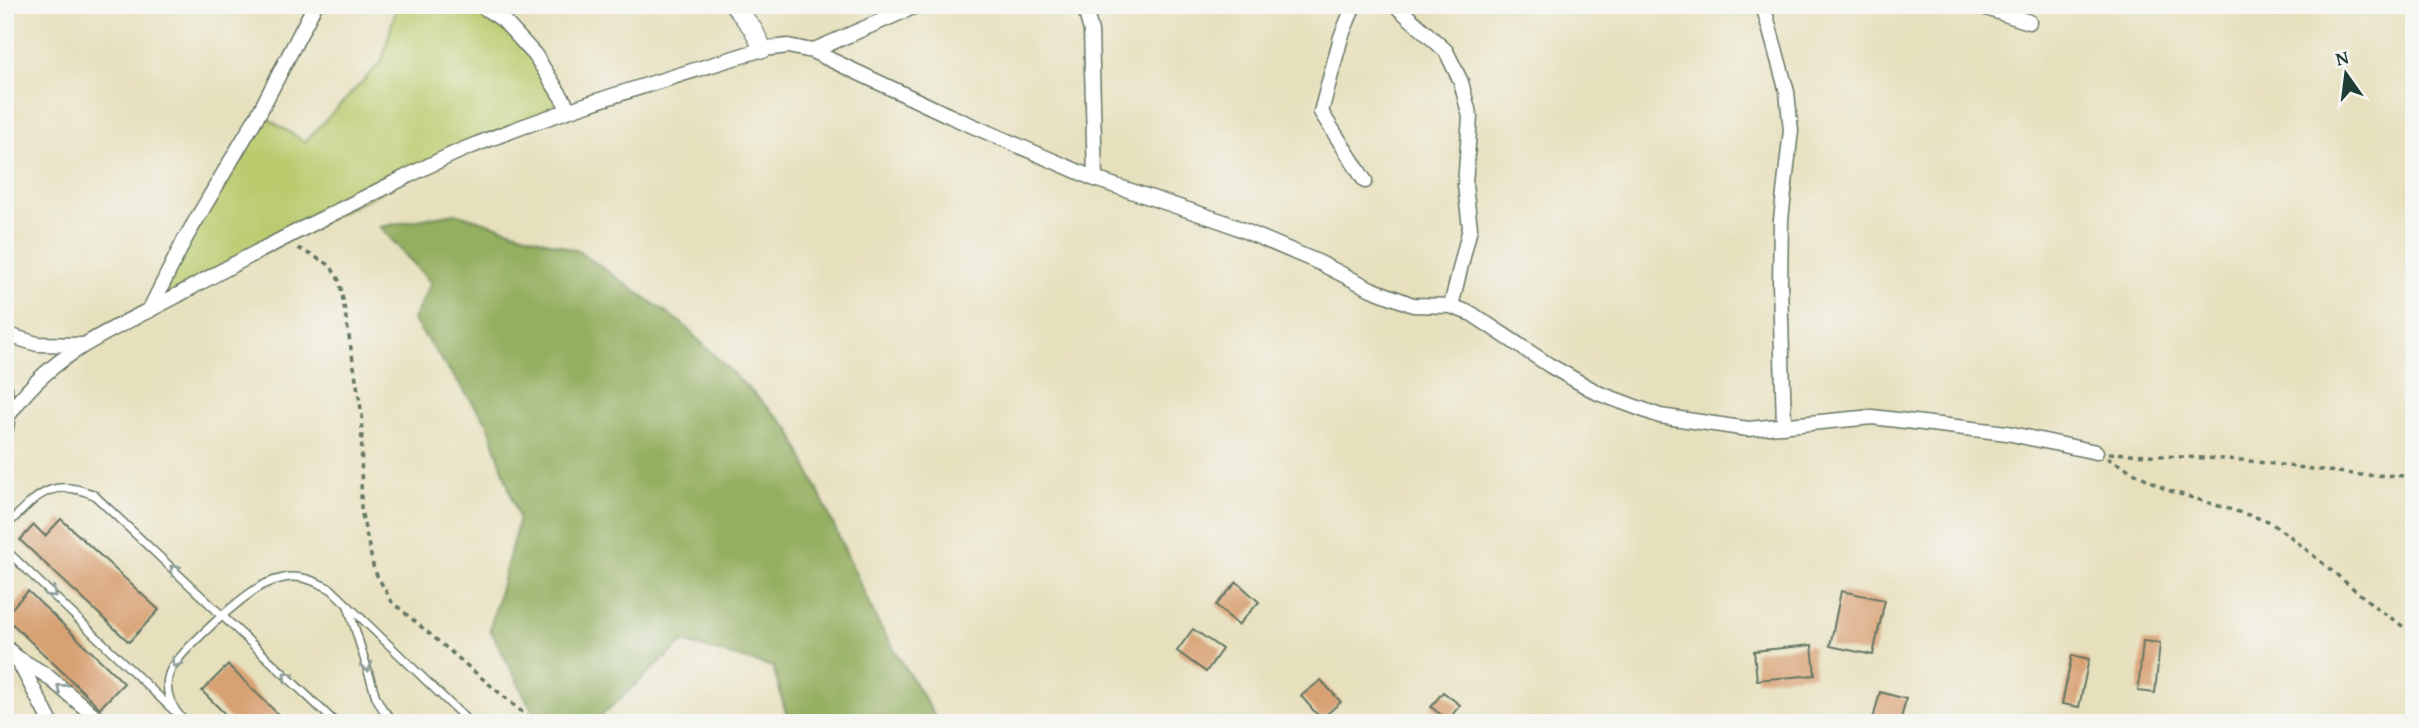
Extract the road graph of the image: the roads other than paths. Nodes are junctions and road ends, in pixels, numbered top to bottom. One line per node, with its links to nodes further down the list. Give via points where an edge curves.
1 (315, 5): 17 (street)
2 (480, 5): 13 (street, via 503,20 535,55)
3 (734, 5): 11 (street)
4 (918, 5): 12 (street)
5 (1084, 5): 14 (street, via 1091,31)
6 (1354, 5): 15 (street, via 1321,112)
7 (1395, 5): 16 (street, via 1446,51 1461,82 1470,117 1465,185 1470,228)
8 (1763, 5): 22 (street, via 1787,92 1791,130 1781,220)
9 (1978, 5): 10 (street)
10 (2029, 22)
11 (763, 49): 12 (street, via 788,46); 13 (street)
12 (812, 51): 14 (street)
13 (569, 109): 17 (street, via 464,149 260,249)
14 (1095, 179): 16 (street, via 1224,222 1413,305)
15 (1365, 181)
16 (1451, 306): 22 (street, via 1472,314 1598,393 1660,416 1748,429)
17 (149, 311): 19 (street)
18 (5, 334): 19 (street, via 37,344)
19 (82, 345): 21 (street, via 36,380)
20 (5, 388): 21 (street)
21 (8, 416): 23 (street)
22 (1784, 426): 24 (street, via 1872,417 2007,433)
23 (5, 433)
24 (2096, 452)
25 (5, 530): 28 (lane, one-way to 25, via 94,495 75,486 38,495)
26 (5, 544): 30 (lane, one-way to 30, via 8,552)
27 (348, 606): 28 (lane, via 331,589 309,578 286,577 262,585); 35 (lane, one-way to 35, via 376,697); 36 (lane)
28 (224, 616): 30 (lane, one-way to 30, via 179,656 169,674 168,694); 34 (lane, one-way to 28)
29 (11, 651): 31 (street); 32 (street, one-way to 29)
30 (176, 713): 33 (lane)
31 (51, 723)
32 (103, 723)
33 (186, 723)
34 (336, 723)
35 (396, 723)
36 (470, 723)

